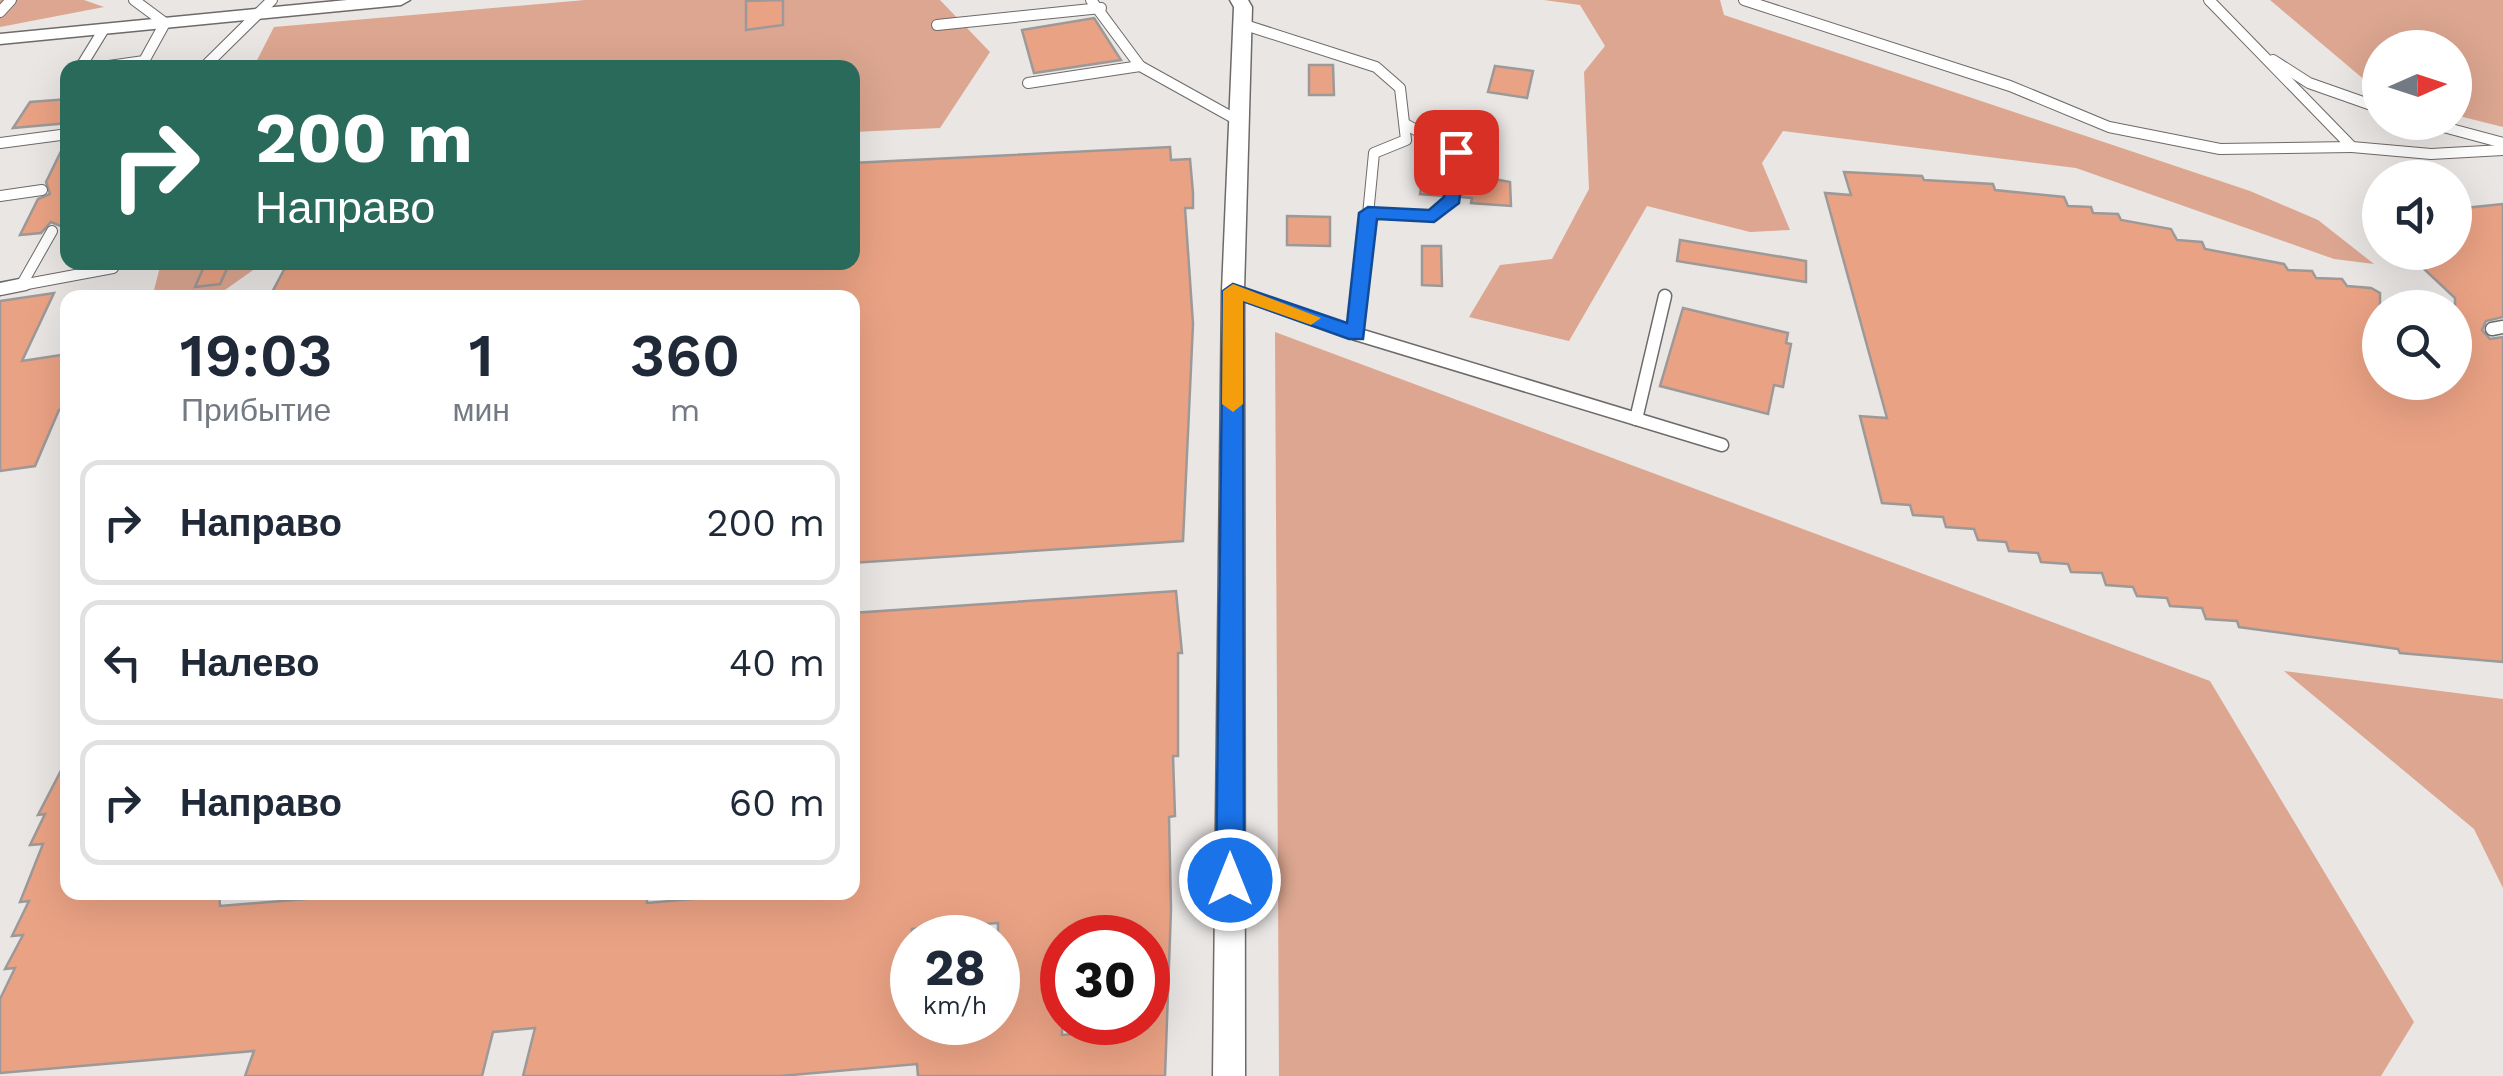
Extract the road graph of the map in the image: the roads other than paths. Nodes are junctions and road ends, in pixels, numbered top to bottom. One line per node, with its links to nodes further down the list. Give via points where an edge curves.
1 (12, 0): 9 (lane)
2 (134, 0): 12 (lane)
3 (272, 0): 11 (lane)
4 (400, 0): 11 (street)
5 (1092, 0): 8 (lane)
6 (1744, 0): 31 (lane, via 2010,86 2109,127 2220,150)
7 (2208, 0): 17 (lane)
8 (1101, 8): 13 (lane); 22 (lane)
9 (0, 12)
10 (1241, 12): 25 (street); 26 (lane, via 1376,67 1400,88)
11 (254, 14): 12 (street); 16 (lane)
12 (164, 23): 14 (street); 19 (lane)
13 (937, 25)
14 (104, 29): 15 (street); 18 (lane)
15 (0, 39)
16 (226, 44): 20 (lane); 21 (lane)
17 (2250, 46): 24 (lane, via 2309,83); 31 (lane)
18 (85, 60)
19 (145, 60)
20 (211, 60)
21 (219, 60)
22 (1140, 66): 23 (lane); 25 (lane)
23 (1028, 84)
24 (2362, 102)
25 (1239, 120): 39 (street)
26 (1404, 124): 34 (lane, via 1406,140 1374,153); 34 (lane, via 1456,152 1453,199 1434,216)
27 (60, 135): 29 (lane)
28 (2472, 136): 30 (lane)
29 (0, 143)
30 (2503, 146): 31 (lane, via 2431,154)
31 (2352, 148)
32 (42, 190): 33 (lane)
33 (0, 196)
34 (1368, 213): 41 (lane)
35 (52, 231): 37 (lane)
36 (102, 270): 37 (lane)
37 (22, 284): 38 (lane)
38 (0, 289)
39 (1233, 291): 41 (lane); 44 (street)
40 (1665, 296): 42 (lane)
41 (1356, 334): 42 (lane)
42 (1636, 419): 43 (lane)
43 (1722, 445)
44 (1229, 1076)

